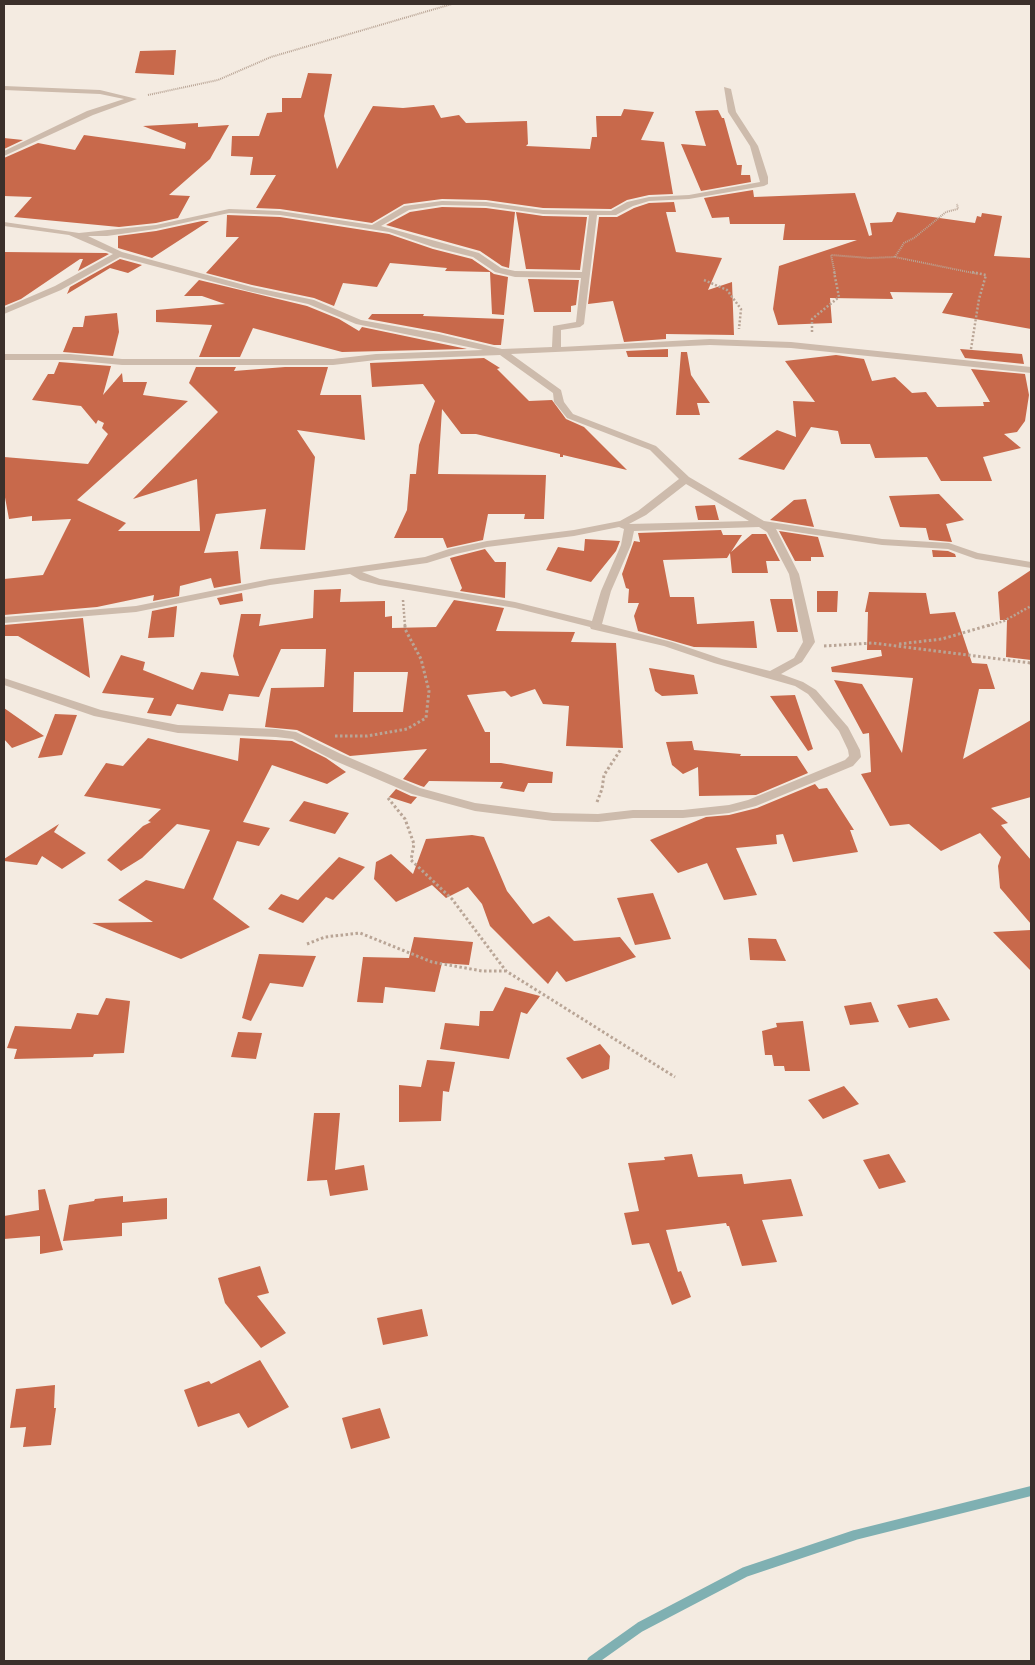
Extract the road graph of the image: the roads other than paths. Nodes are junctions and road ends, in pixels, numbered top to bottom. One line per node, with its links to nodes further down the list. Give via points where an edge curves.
1 (4, 88): 3 (street, via 100,92 133,99 90,113)
2 (727, 88): 4 (street, via 732,112 754,146 764,184 689,197 649,199 613,213)
3 (4, 154)
4 (593, 213): 6 (street, via 544,212 468,203 428,204 407,208); 9 (street)
5 (4, 224): 7 (street)
6 (375, 226): 7 (street, via 288,214 229,211 156,227 99,234); 9 (street, via 476,255 498,270 515,274)
7 (71, 233): 8 (street)
8 (119, 254): 10 (street, via 58,288); 12 (street, via 251,290 311,302 360,322)
9 (586, 275): 11 (street, via 580,324 556,328)
10 (4, 311)
11 (557, 350): 12 (street); 14 (street, via 734,343)
12 (502, 352): 13 (street, via 323,362 122,362 70,357); 15 (street, via 558,392 559,402 570,416 653,448)
13 (4, 357)
14 (1031, 370)
15 (685, 479): 16 (street); 17 (street)
16 (760, 524): 17 (street); 18 (street, via 882,542 949,546 976,556); 22 (street, via 772,530 794,574 809,642 798,660)
17 (624, 526): 19 (street, via 523,538 452,551 427,560); 21 (street, via 621,560)
18 (1031, 565)
19 (352, 571): 20 (street, via 270,582 136,609); 21 (street, via 364,578 506,604)
20 (4, 620)
21 (595, 626): 22 (street)
22 (772, 675): 23 (street, via 799,684 825,706 844,730 854,750 855,757 849,763 752,803 729,809 598,818 553,817 475,807 416,791 296,736 178,729 98,713)
23 (4, 681)

